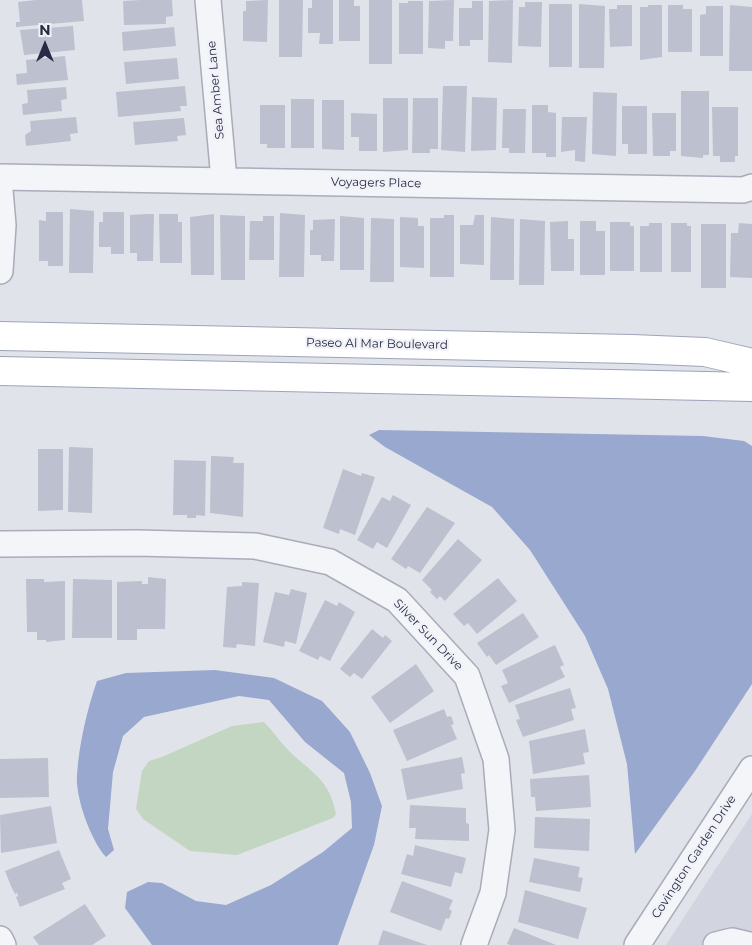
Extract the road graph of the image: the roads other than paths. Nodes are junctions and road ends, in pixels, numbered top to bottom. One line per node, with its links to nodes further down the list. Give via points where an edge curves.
1 (208, 0): 3 (street, Sea Amber Lane)
2 (0, 177): 3 (street, Voyagers Place)
3 (224, 180): 4 (street, Voyagers Place, via 733,190)
4 (752, 187)
5 (0, 190): 6 (street, via 3,225)
6 (0, 271)
7 (0, 336): 8 (main road, Paseo Al Mar Boulevard, via 632,349 705,352)
8 (752, 363)
9 (0, 371): 10 (main road)
10 (752, 387)
11 (0, 544): 15 (street, Silver Sun Drive, via 256,546 330,562 397,600 467,676 496,760 502,830 493,893)
12 (752, 769): 16 (street, Covington Garden Drive)
13 (0, 938): 14 (street)
14 (3, 945)
15 (474, 945)
16 (637, 945)
17 (716, 945): 18 (street, via 732,940)
18 (749, 945)

